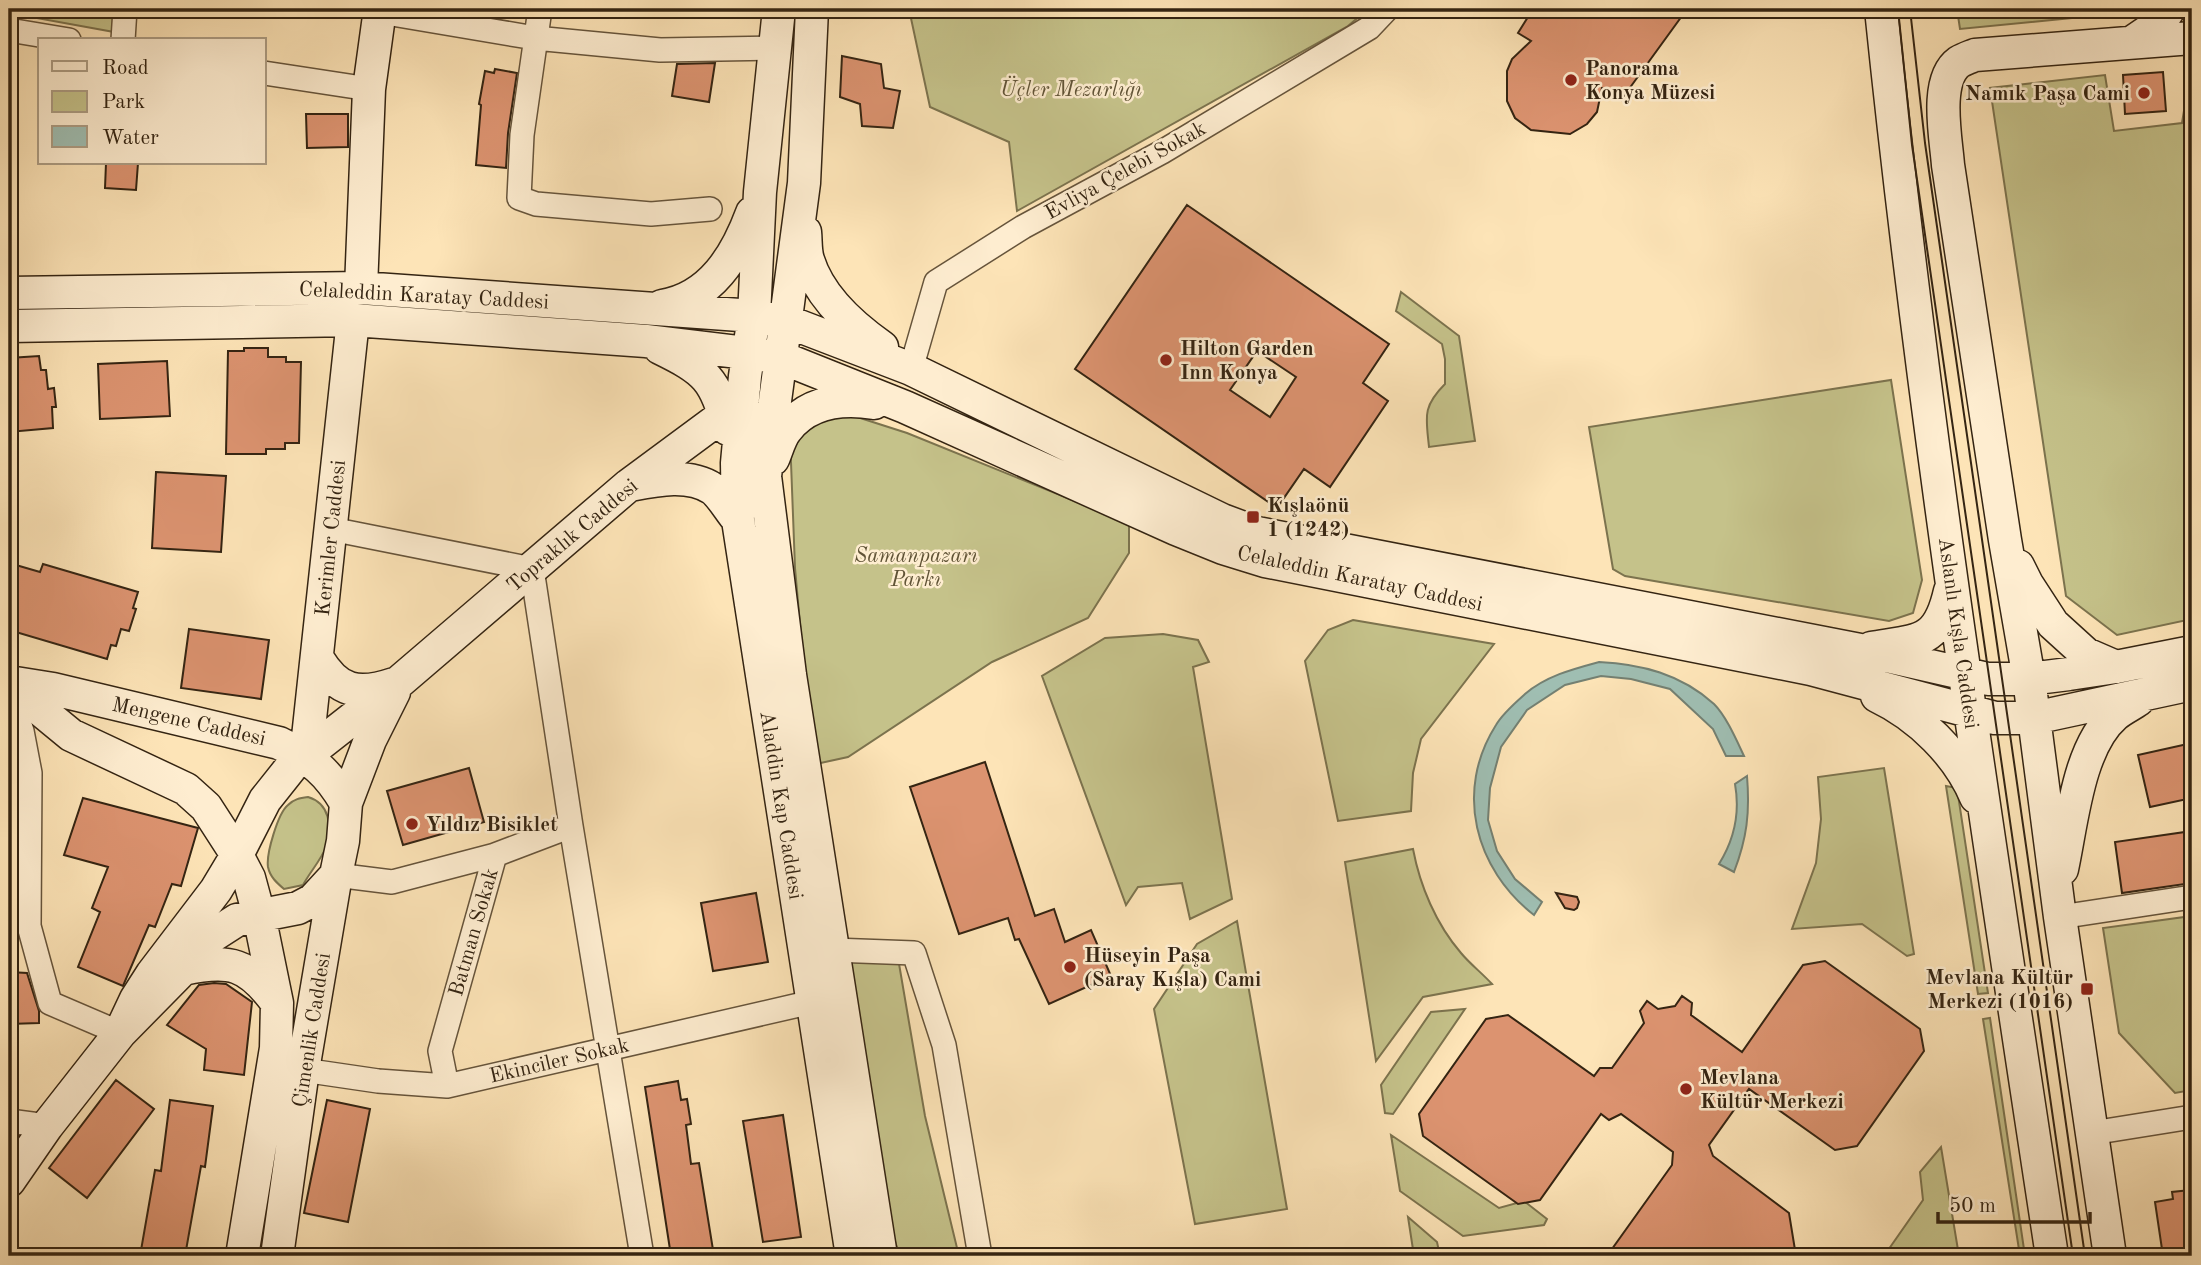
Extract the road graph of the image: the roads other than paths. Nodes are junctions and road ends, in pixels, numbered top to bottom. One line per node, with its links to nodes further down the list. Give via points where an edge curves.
1 (125, 9): 11 (street)
2 (540, 9): 12 (street)
3 (779, 9): 15 (main road)
4 (812, 9): 18 (main road)
5 (1387, 9): 31 (street, Evliya Çelebi Sokak, via 1368,28 936,282)
6 (1881, 9): 41 (main road, Aslanlı Kışla Caddesi, via 1916,324)
7 (2169, 9): 14 (main road, via 2159,24)
8 (380, 11): 12 (street); 17 (main road)
9 (9, 30): 10 (street)
10 (57, 38)
11 (122, 38)
12 (535, 38): 15 (street, via 660,50); 20 (street, via 519,198 536,204 651,214)
13 (2192, 38): 14 (main road)
14 (2134, 41): 39 (main road, via 1975,55 1959,62 1945,86 1948,165)
15 (774, 48): 19 (main road)
16 (266, 73): 17 (street)
17 (369, 89): 21 (main road)
18 (804, 183): 26 (main road); 31 (main road, via 807,259 818,280 847,320)
19 (760, 192): 23 (main road, via 719,275 676,304); 24 (main road)
20 (709, 209)
21 (361, 288): 22 (main road, Celaleddin Karatay Caddesi); 23 (main road, Celaleddin Karatay Caddesi)
22 (9, 293)
23 (651, 308): 24 (main road, Celaleddin Karatay Caddesi)
24 (754, 316): 26 (main road, Celaleddin Karatay Caddesi); 29 (main road)
25 (353, 320): 27 (main road, Celaleddin Karatay Caddesi); 28 (main road, Celaleddin Karatay Caddesi); 38 (main road, Kerimler Caddesi)
26 (786, 321): 30 (main road); 31 (main road, Celaleddin Karatay Caddesi)
27 (9, 326)
28 (646, 341): 29 (main road, Celaleddin Karatay Caddesi); 34 (main road, via 702,371)
29 (748, 352): 30 (main road, Celaleddin Karatay Caddesi); 32 (main road, Aladdin Kap Caddesi)
30 (780, 356): 33 (main road, Celaleddin Karatay Caddesi); 35 (main road, Aladdin Kap Caddesi)
31 (911, 369): 42 (main road, Celaleddin Karatay Caddesi, via 1257,533)
32 (744, 389): 34 (main road, Topraklık Caddesi); 35 (main road, Aladdin Kap Caddesi)
33 (905, 407): 35 (main road, via 849,399 824,403 786,430); 46 (main road, Celaleddin Karatay Caddesi, via 1176,529 1255,558)
34 (725, 414): 35 (main road); 36 (main road, Topraklık Caddesi)
35 (751, 470): 37 (main road, Aladdin Kap Caddesi); 67 (main road, Aladdin Kap Caddesi, via 790,676)
36 (629, 485): 37 (main road, via 690,481 713,489); 40 (main road, Topraklık Caddesi)
37 (738, 520): 69 (main road, Aladdin Kap Caddesi)
38 (331, 529): 40 (street); 44 (main road, Kerimler Caddesi)
39 (2005, 540): 45 (main road, via 2026,584 2053,624 2086,654); 48 (main road)
40 (532, 569): 49 (main road, Topraklık Caddesi); 59 (street)
41 (1952, 583): 42 (main road, via 1945,615 1934,631 1912,641); 47 (main road, Aslanlı Kışla Caddesi)
42 (1860, 650): 47 (main road, Celaleddin Karatay Caddesi)
43 (2192, 652): 45 (main road, Celaleddin Karatay Caddesi)
44 (318, 659): 49 (main road, via 332,679 351,689 376,690); 56 (main road, Kerimler Caddesi)
45 (2116, 667): 48 (main road, Celaleddin Karatay Caddesi)
46 (1811, 669): 54 (main road, Celaleddin Karatay Caddesi); 58 (main road, via 1856,686 1912,717 1962,770)
47 (1963, 674): 48 (main road, Celaleddin Karatay Caddesi); 54 (main road, Aslanlı Kışla Caddesi)
48 (2029, 679): 55 (main road)
49 (399, 682): 56 (main road, Topraklık Caddesi); 57 (main road, Topraklık Caddesi)
50 (9, 683): 56 (main road, Mengene Caddesi, via 252,735); 60 (main road, Mengene Caddesi, via 71,734 186,789 206,807)
51 (2192, 684): 53 (main road, Celaleddin Karatay Caddesi)
52 (9, 691): 66 (street, via 30,773)
53 (2151, 692): 55 (main road, Celaleddin Karatay Caddesi); 64 (main road, via 2115,715 2098,734 2084,768)
54 (1970, 710): 55 (main road, Celaleddin Karatay Caddesi, via 1995,718); 58 (main road, Aslanlı Kışla Caddesi)
55 (2034, 718): 64 (main road)
56 (306, 756): 57 (main road, Mengene Caddesi, via 334,782); 60 (main road, Topraklık Caddesi, via 277,782)
57 (346, 803): 62 (main road, Çimenlik Caddesi)
58 (1985, 819): 86 (main road, Aslanlı Kışla Caddesi)
59 (571, 826): 61 (street); 72 (street)
60 (237, 855): 65 (main road, Çimenlik Caddesi); 71 (main road, Topraklık Caddesi, via 152,974)
61 (495, 855): 62 (street, Batman Sokak, via 392,882); 74 (street, Batman Sokak, via 440,1051)
62 (336, 875): 65 (main road, via 313,900 298,908); 73 (main road, Çimenlik Caddesi)
63 (2192, 897): 64 (street)
64 (2059, 904): 78 (main road)
65 (259, 915): 68 (main road, via 237,920 209,937); 70 (main road, Çimenlik Caddesi)
66 (19, 926): 71 (street, via 50,1003)
67 (833, 950): 84 (main road, Aladdin Kap Caddesi); 85 (street, via 914,953 944,1045)
68 (183, 969): 70 (main road, via 213,963 233,966 262,982); 71 (main road)
69 (812, 1002): 72 (street, Ekinciler Sokak); 83 (main road, Aladdin Kap Caddesi)
70 (276, 1003): 80 (main road, Çimenlik Caddesi, via 276,1048)
71 (120, 1033): 77 (main road)
72 (609, 1049): 74 (street, Ekinciler Sokak); 82 (street)
73 (303, 1070): 74 (street, Ekinciler Sokak); 81 (main road, Çimenlik Caddesi)
74 (447, 1086)
75 (2192, 1117): 78 (street)
76 (9, 1121): 77 (street)
77 (47, 1126): 79 (main road)
78 (2092, 1133): 87 (main road)
79 (9, 1181)
80 (242, 1256)
81 (277, 1256)
82 (642, 1256)
83 (852, 1256)
84 (881, 1256)
85 (980, 1256)
86 (2052, 1256)
87 (2110, 1256)

